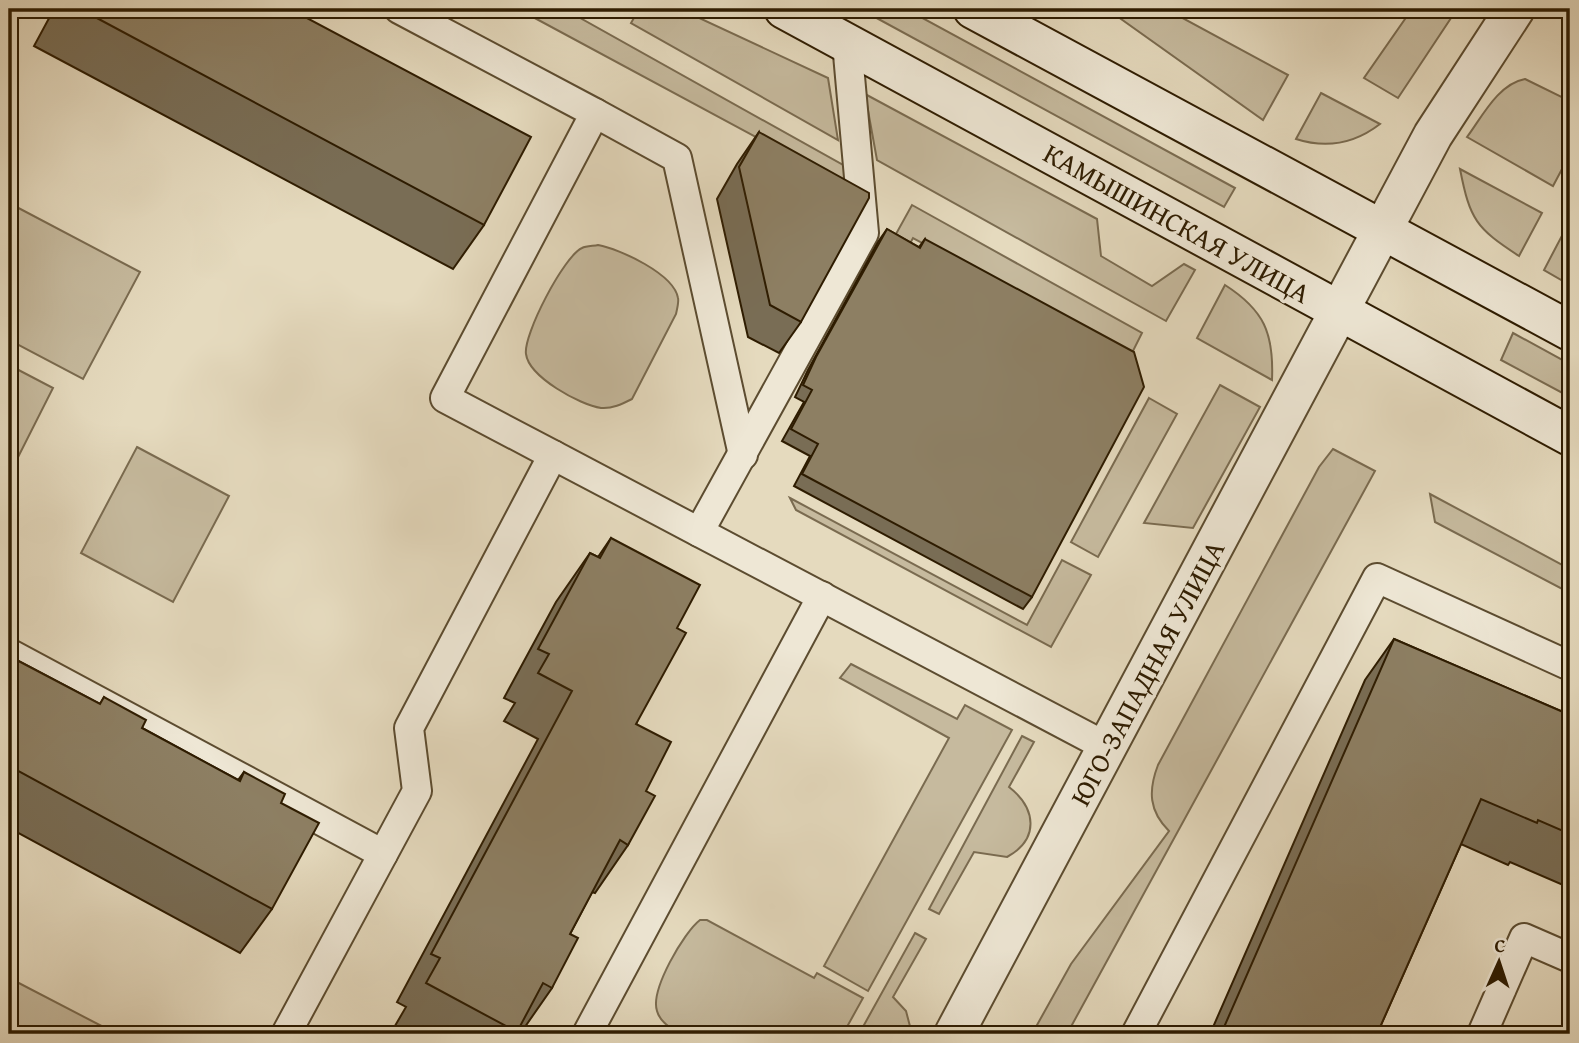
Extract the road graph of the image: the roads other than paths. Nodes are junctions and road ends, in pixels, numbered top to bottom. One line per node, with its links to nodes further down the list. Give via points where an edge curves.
1 (399, 9): 6 (lane)
2 (784, 9): 5 (street, КАМЫШИНСКАЯ УЛИЦА)
3 (973, 9): 7 (street)
4 (1516, 9): 7 (street, ЮГО-ЗАПАДНАЯ УЛИЦА, via 1433,135)
5 (847, 43): 8 (street, КАМЫШИНСКАЯ УЛИЦА); 12 (lane, via 864,233)
6 (594, 113): 11 (lane, via 445,398); 12 (lane, via 677,158)
7 (1383, 230): 8 (street, ЮГО-ЗАПАДНАЯ УЛИЦА); 9 (street)
8 (1340, 311): 10 (street, КАМЫШИНСКАЯ УЛИЦА); 17 (street, ЮГО-ЗАПАДНАЯ УЛИЦА)
9 (1570, 331)
10 (1570, 436)
11 (553, 455): 13 (lane); 18 (lane, via 409,728 417,791)
12 (743, 455): 13 (lane)
13 (699, 532): 14 (lane)
14 (822, 596): 17 (lane); 21 (lane)
15 (9, 653): 18 (lane)
16 (1570, 666): 23 (lane, via 1377,578)
17 (1107, 747): 22 (street, ЮГО-ЗАПАДНАЯ УЛИЦА)
18 (383, 854): 20 (lane)
19 (1570, 958): 24 (lane, via 1524,938)
20 (286, 1034)
21 (587, 1034)
22 (954, 1034)
23 (1136, 1034)
24 (1482, 1034)

